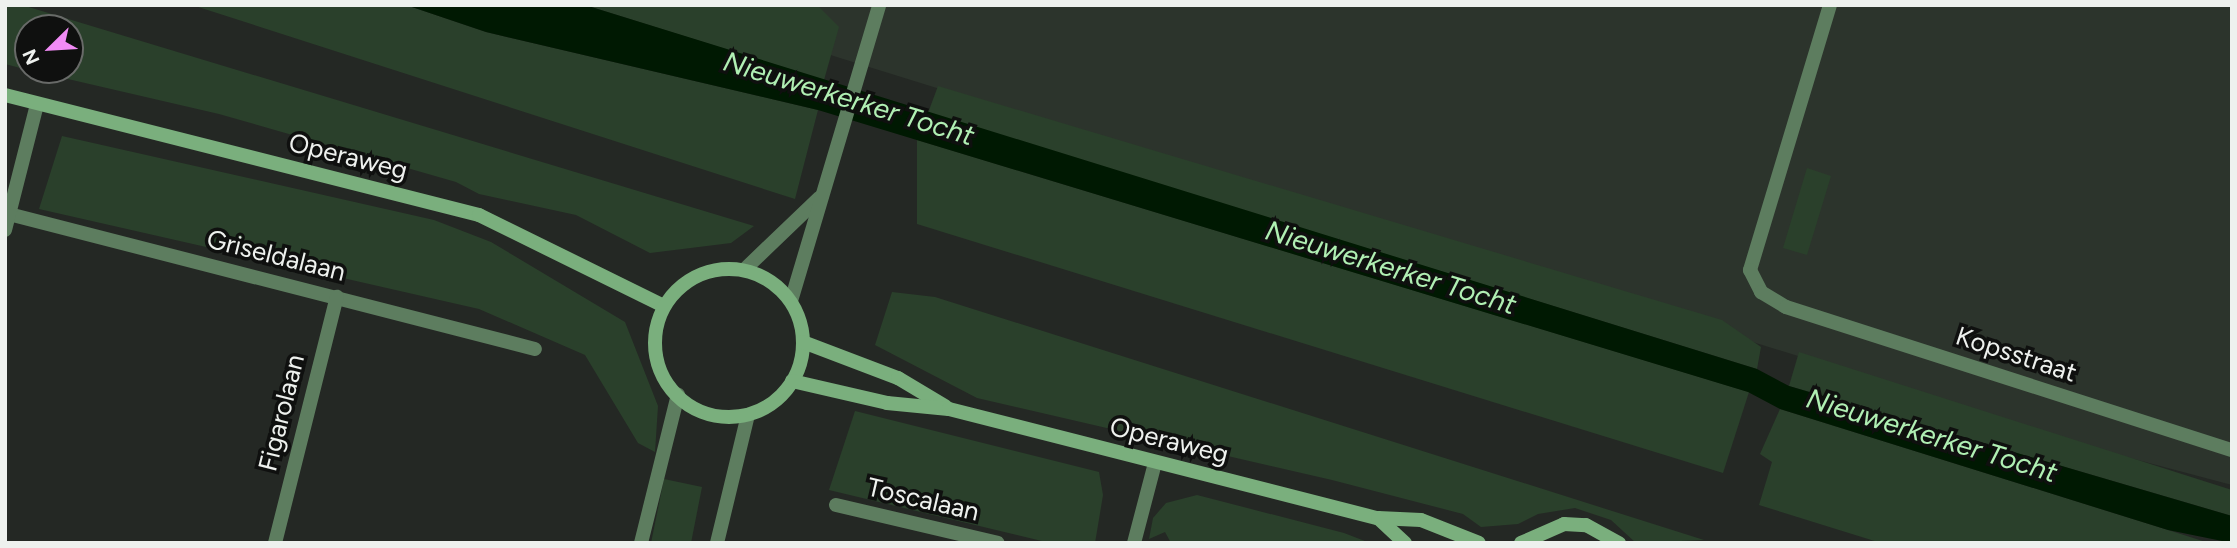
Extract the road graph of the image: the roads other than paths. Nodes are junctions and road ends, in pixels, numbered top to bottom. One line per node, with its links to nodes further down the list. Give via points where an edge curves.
1 (879, 5): 5 (street)
2 (1830, 5): 18 (street, Kopsstraat, via 1750,270 1761,292 1786,307)
3 (5, 95): 4 (main road, Operaweg)
4 (37, 104): 6 (street); 11 (main road, Operaweg, via 479,215)
5 (818, 198): 8 (street); 10 (street, via 815,232)
6 (7, 213): 7 (street); 9 (street, Griseldalaan)
7 (5, 230)
8 (745, 269): 10 (main road); 11 (main road, via 695,277)
9 (337, 297): 13 (street, Griseldalaan); 22 (street, Figarolaan)
10 (791, 301): 12 (main road)
11 (664, 306): 15 (main road, via 655,348 660,369)
12 (803, 342): 14 (main road); 16 (main road, Operaweg, via 898,378)
13 (535, 349)
14 (792, 381): 16 (main road, Operaweg, via 887,403); 17 (main road, via 781,396)
15 (678, 395): 17 (main road, via 705,413); 23 (street)
16 (949, 409): 19 (main road, Operaweg)
17 (748, 415): 24 (street)
18 (2232, 450)
19 (1155, 463): 21 (main road, Operaweg); 26 (street)
20 (836, 505): 25 (street, Toscalaan)
21 (1378, 518): 27 (main road, Operaweg); 28 (main road, Operaweg, via 1421,520)
22 (275, 543)
23 (641, 543)
24 (717, 543)
25 (998, 543)
26 (1134, 543)
27 (1405, 543)
28 (1479, 543)
29 (1521, 543): 30 (main road, via 1564,524 1586,525)
30 (1619, 543)

